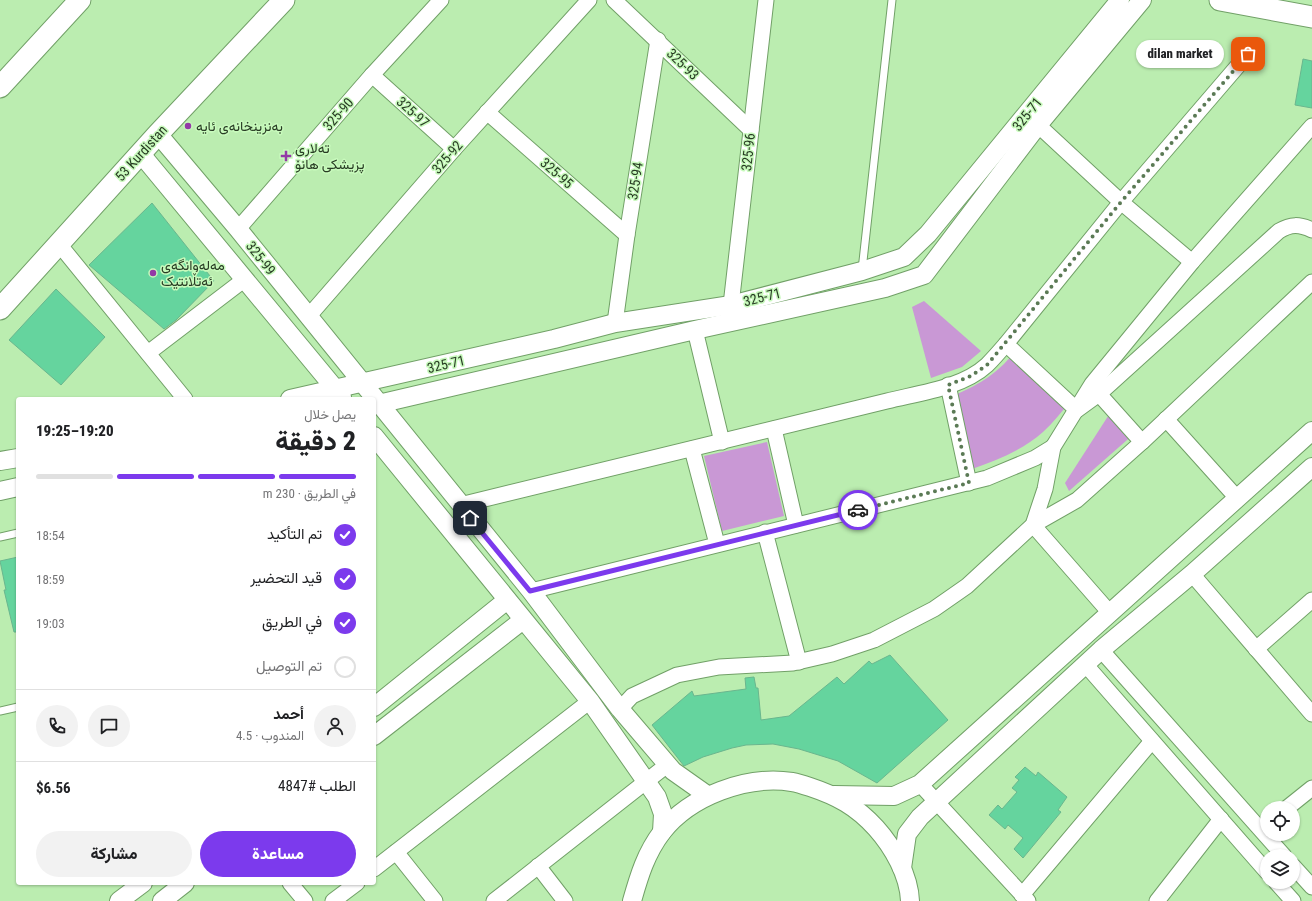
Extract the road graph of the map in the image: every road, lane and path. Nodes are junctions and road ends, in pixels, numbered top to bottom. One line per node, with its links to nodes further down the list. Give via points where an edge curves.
1 (80, 0): 15 (main road)
2 (284, 0): 20 (main road, 53 Kurdistan)
3 (441, 0): 14 (street, 325-90)
4 (589, 0): 16 (street, 325-92)
5 (614, 0): 12 (street, 325-93)
6 (766, 0): 19 (street, 325-96)
7 (892, 0): 31 (lane)
8 (1120, 0): 31 (street, 325-71, via 928,234 904,257)
9 (1142, 0): 17 (street, 325-71)
10 (1220, 0): 11 (main road)
11 (1312, 17)
12 (658, 40): 19 (street, 325-93); 28 (street, 325-94)
13 (1248, 54): 25 (street)
14 (372, 75): 21 (street, 325-97); 26 (street, 325-90)
15 (0, 87)
16 (487, 112): 21 (street, 325-92); 28 (street, 325-95)
17 (1038, 125): 25 (street); 38 (street, 325-71, via 924,275 885,288)
18 (1312, 126): 30 (street)
19 (751, 130): 35 (street, 325-96)
20 (158, 134): 22 (main road, 53 Kurdistan); 23 (street, 325-99)
21 (454, 149): 36 (street, 325-92)
22 (141, 154): 24 (street); 29 (main road, 53 Kurdistan)
23 (178, 158): 24 (street, via 164,162); 26 (street, 325-99)
24 (158, 175): 32 (street)
25 (1121, 202): 30 (street); 39 (street)
26 (238, 229): 36 (street, 325-99)
27 (1312, 230): 44 (street, via 1295,225 1279,231)
28 (627, 235): 37 (street, 325-94)
29 (59, 244): 34 (main road, 53 Kurdistan); 40 (street)
30 (1192, 262): 49 (street, via 1092,384)
31 (862, 271): 35 (street, 325-71)
32 (245, 279): 40 (street); 43 (street)
33 (1312, 282): 50 (street)
34 (2, 303)
35 (731, 305): 37 (street, 325-71)
36 (308, 317): 41 (street, 325-99)
37 (615, 323): 41 (street, 325-71, via 554,340)
38 (696, 330): 48 (street, 325-71); 54 (street)
39 (1006, 344): 42 (street, via 987,365 971,376); 49 (street)
40 (148, 353): 45 (street)
41 (363, 383): 43 (street, 325-71); 47 (street, 325-99)
42 (948, 385): 51 (street); 61 (street)
43 (340, 394): 46 (street, 325-71)
44 (1099, 394): 49 (street); 55 (street)
45 (183, 397)
46 (310, 397)
47 (372, 397)
48 (377, 404): 65 (street, 325-99)
49 (1077, 410): 56 (street)
50 (1166, 419): 55 (street); 64 (street)
51 (774, 429): 54 (street); 66 (street)
52 (1312, 431): 64 (street)
53 (376, 438): 74 (street)
54 (722, 442): 57 (street)
55 (1142, 442): 67 (street, via 1077,500)
56 (1053, 447): 61 (street, via 1035,458); 67 (street, via 1045,489)
57 (692, 449): 65 (street); 71 (street)
58 (16, 458): 59 (street)
59 (0, 462)
60 (1312, 467): 72 (street)
61 (969, 483): 66 (street)
62 (16, 487): 63 (street)
63 (0, 491)
64 (1237, 498): 76 (street)
65 (460, 505): 73 (street, 325-99)
66 (796, 525): 68 (street)
67 (1033, 525): 76 (street); 80 (street, via 967,586 934,610 874,640)
68 (765, 532): 71 (street); 80 (street)
69 (16, 533): 70 (lane)
70 (0, 537)
71 (717, 544): 73 (street)
72 (1192, 574): 78 (street); 79 (street)
73 (530, 591): 85 (street, 325-99)
74 (507, 600): 77 (street); 83 (street)
75 (1312, 600): 78 (street)
76 (1110, 613): 92 (street)
77 (523, 620): 82 (street); 88 (street)
78 (1256, 649): 86 (street)
79 (1101, 650): 81 (street); 99 (street)
80 (799, 662): 85 (street, via 719,667 677,675 632,696)
81 (1085, 664): 89 (street); 96 (street)
82 (590, 702): 91 (street); 101 (street)
83 (376, 705)
84 (16, 707): 87 (lane)
85 (620, 709): 90 (street, 325-99)
86 (1311, 710)
87 (0, 711)
88 (376, 734)
89 (1152, 741): 98 (street); 113 (street)
90 (667, 765): 91 (street); 94 (street, 325-99)
91 (646, 780): 100 (street, via 657,797 663,814); 103 (street)
92 (920, 784): 95 (street, via 894,796); 96 (street)
93 (1312, 788): 97 (street)
94 (707, 795): 95 (street, via 749,782 792,782); 100 (street, via 683,811)
95 (834, 795): 105 (street, via 872,824 885,838)
96 (937, 801): 105 (street, via 920,817 908,834); 113 (street)
97 (1296, 801)
98 (1221, 819): 102 (street); 124 (street)
99 (1260, 823)
100 (662, 832): 122 (street, via 642,864)
101 (396, 852): 104 (street); 119 (street)
102 (1260, 864)
103 (538, 866): 120 (street); 121 (street)
104 (376, 867)
105 (902, 868): 123 (street)
106 (1300, 874): 111 (street)
107 (140, 885): 116 (street)
108 (183, 885): 115 (street)
109 (292, 885): 117 (street)
110 (354, 885): 118 (street)
111 (1312, 887)
112 (1280, 889): 114 (street)
113 (1025, 898)
114 (1286, 899)
115 (164, 900)
116 (120, 901)
117 (305, 901)
118 (334, 901)
119 (435, 901)
120 (494, 901)
121 (565, 901)
122 (632, 901)
123 (910, 901)
124 (1157, 901)

